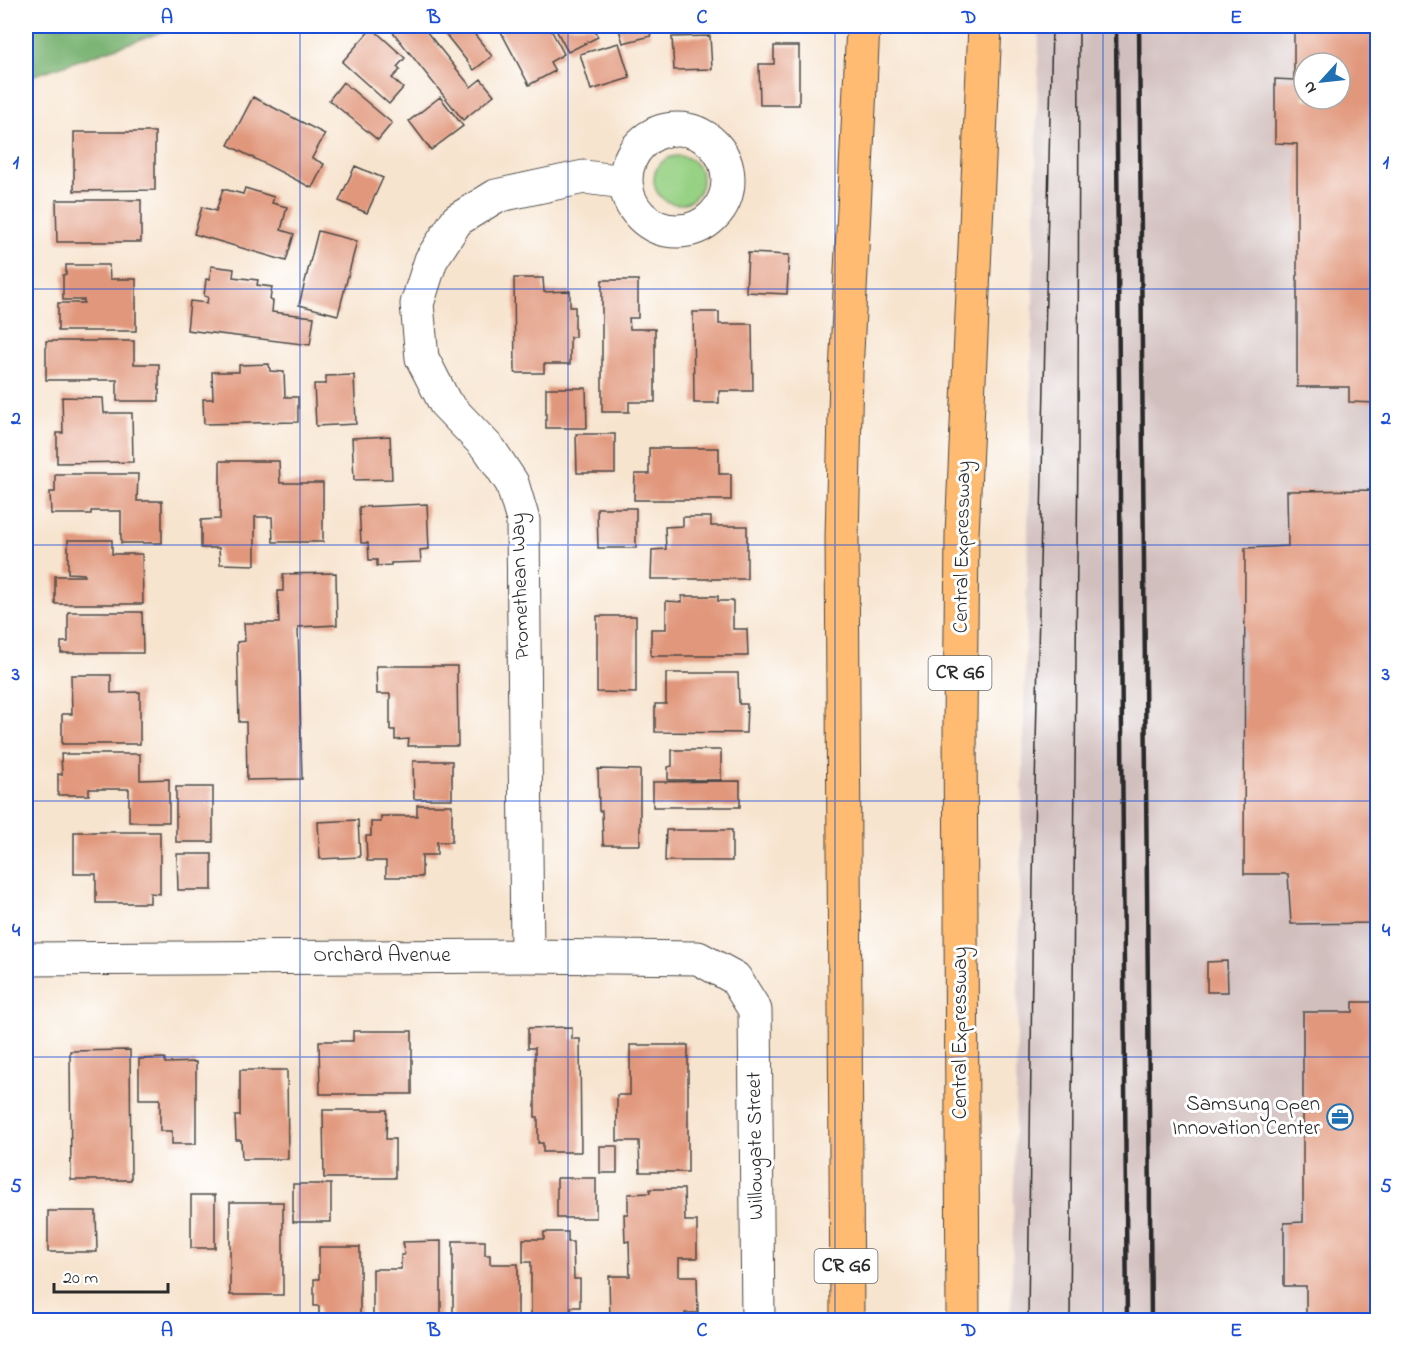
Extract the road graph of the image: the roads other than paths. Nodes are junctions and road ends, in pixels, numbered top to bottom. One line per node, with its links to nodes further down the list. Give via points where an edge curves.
1 (862, 26): 8 (highway, CR G6, via 842,537)
2 (985, 26): 9 (highway, Central Expressway / CR G6, via 962,535)
3 (626, 182): 4 (street, Promethean Way, via 584,177 495,196 457,220 431,260 417,304 422,358 445,403 490,450 512,483 523,520)
4 (527, 956): 5 (street, Orchard Avenue); 6 (street, Orchard Avenue, via 698,958)
5 (26, 958)
6 (735, 978): 7 (street, Willowgate Street, via 755,1010)
7 (758, 1320)
8 (847, 1320)
9 (963, 1320)

